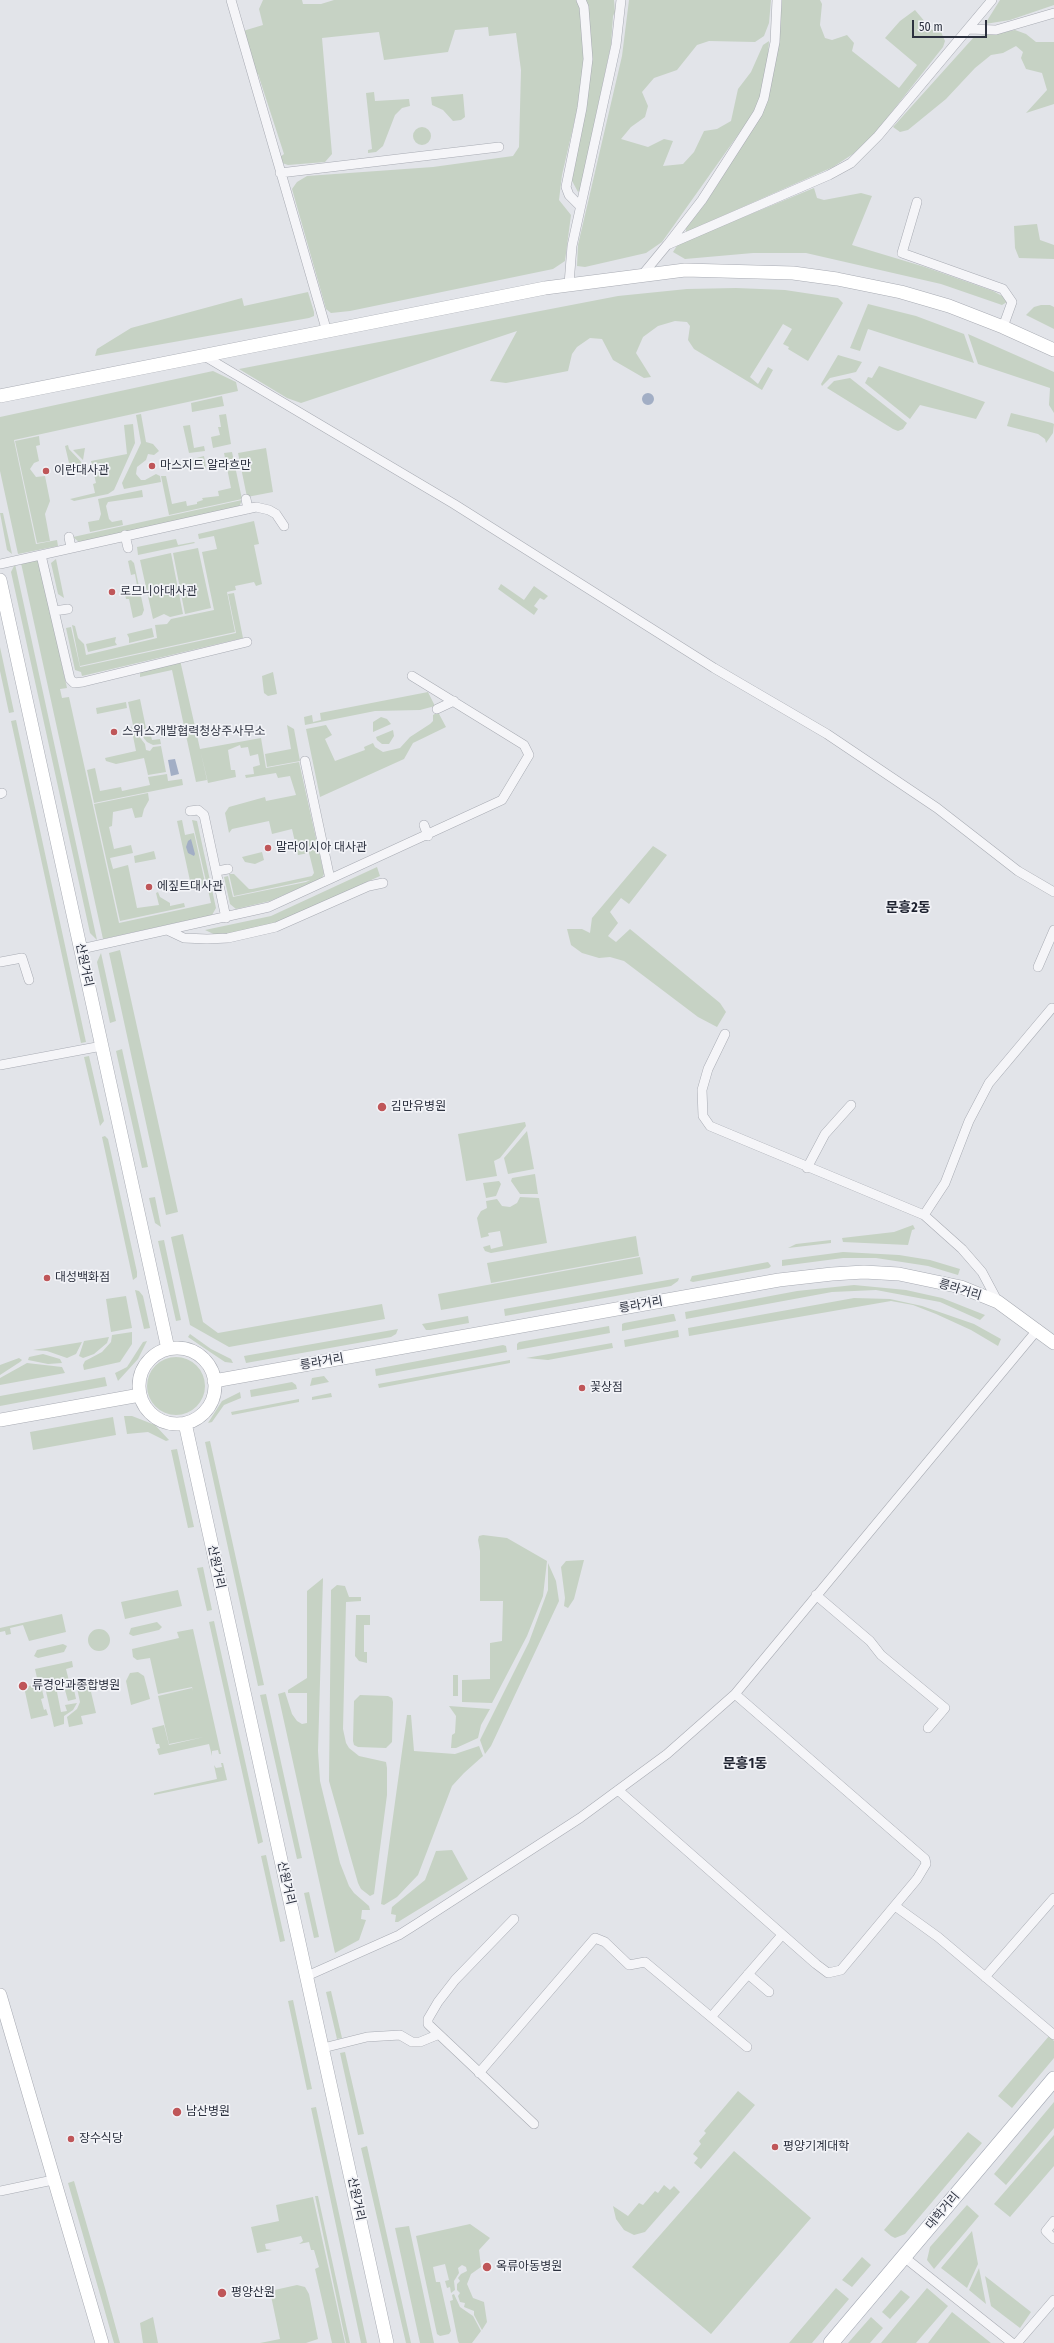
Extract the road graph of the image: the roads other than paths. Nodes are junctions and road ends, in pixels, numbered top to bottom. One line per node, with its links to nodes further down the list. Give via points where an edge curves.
1 (231, 0): 9 (street)
2 (581, 0): 11 (street, via 584,7 588,59 582,108 566,187 569,195)
3 (621, 0): 11 (street, via 616,45)
4 (777, 0): 12 (street, via 775,42 764,98 758,113 702,200)
5 (992, 0): 7 (street)
6 (1054, 13): 7 (street, via 996,30)
7 (969, 29): 12 (street, via 878,136 851,163)
8 (499, 147): 9 (street)
9 (280, 173): 16 (street)
10 (917, 202): 15 (street, via 902,253 1002,290 1012,302)
11 (580, 206): 14 (street, via 572,246)
12 (668, 245): 13 (street)
13 (643, 274): 14 (main road); 15 (main road, via 685,270 754,270 837,279 901,292)
14 (570, 284): 16 (main road)
15 (1003, 326): 17 (main road)
16 (327, 332): 18 (main road)
17 (1054, 350)
18 (206, 357): 19 (main road); 44 (street, via 460,507 714,668 827,734 937,808 1018,871)
19 (0, 396)
20 (246, 499): 21 (street)
21 (248, 509): 22 (street, via 256,507 269,510 276,514); 23 (street)
22 (284, 526)
23 (125, 535): 25 (street); 26 (street)
24 (69, 537): 25 (street)
25 (71, 548): 27 (street)
26 (128, 548)
27 (41, 555): 28 (street); 31 (street)
28 (0, 564)
29 (0, 580): 48 (main road, 산원거리)
30 (68, 609): 31 (street)
31 (54, 612): 32 (street, via 70,679 84,687)
32 (247, 642)
33 (412, 676): 34 (street)
34 (454, 701): 35 (street); 39 (street, via 524,744 529,756 502,800)
35 (437, 709)
36 (305, 761): 42 (street)
37 (190, 811): 41 (street, via 198,810 204,815)
38 (424, 825): 39 (street)
39 (428, 836): 42 (street)
40 (228, 869): 41 (street)
41 (216, 871): 45 (street)
42 (330, 879): 45 (street, via 283,902)
43 (383, 884): 46 (street, via 369,886 276,927 228,938 184,938)
44 (1054, 892)
45 (226, 918): 46 (street)
46 (167, 930): 48 (street)
47 (1054, 930): 50 (street)
48 (81, 949): 54 (main road, 산원거리)
49 (0, 962): 51 (street, via 22,958)
50 (1038, 967)
51 (29, 980)
52 (1052, 1008): 58 (street, via 989,1083 969,1121 945,1183)
53 (725, 1034): 57 (street, via 708,1069 702,1090 703,1116 710,1126)
54 (102, 1046): 55 (street); 62 (main road, 산원거리)
55 (0, 1065)
56 (851, 1106): 57 (street, via 826,1134)
57 (807, 1168): 58 (street, via 878,1194)
58 (924, 1215): 59 (street, via 962,1249 982,1272)
59 (998, 1302): 60 (main road, 릉라거리); 63 (main road, 릉라거리, via 961,1287 899,1274 832,1274 779,1280)
60 (1038, 1330): 61 (main road, 릉라거리); 67 (street)
61 (1054, 1343)
62 (168, 1349): 63 (main road, via 188,1350 199,1355 208,1364); 64 (main road, via 154,1356 146,1364 139,1384)
63 (214, 1381): 66 (main road, via 212,1399 206,1410 198,1418)
64 (140, 1395): 65 (main road); 66 (main road, via 144,1406 152,1415 163,1421)
65 (0, 1420)
66 (185, 1423): 76 (main road, 산원거리)
67 (816, 1595): 68 (street); 69 (street, via 944,1708)
68 (735, 1694): 70 (street, via 667,1754); 72 (street, via 925,1859 926,1864 917,1879)
69 (928, 1728)
70 (618, 1790): 74 (street); 76 (street, via 562,1830 399,1935)
71 (1054, 1898): 77 (street)
72 (895, 1906): 74 (street, via 841,1970 834,1972 828,1973); 77 (street)
73 (514, 1919): 82 (street, via 455,1980 438,2002 428,2019 428,2024)
74 (782, 1935): 75 (street)
75 (748, 1974): 78 (street); 80 (street)
76 (308, 1976): 84 (main road, 산원거리)
77 (985, 1977): 81 (street)
78 (769, 1992)
79 (0, 1995): 88 (main road)
80 (712, 2016): 83 (street); 85 (street, via 645,1962 629,1965 605,1942 595,1938)
81 (1054, 2034)
82 (437, 2035): 84 (street, via 420,2042 412,2042 400,2035 367,2036); 85 (street)
83 (747, 2047)
84 (323, 2048): 95 (main road, 산원거리)
85 (479, 2073): 87 (street)
86 (1054, 2079): 92 (main road, 대학거리)
87 (534, 2124)
88 (53, 2180): 89 (street); 94 (main road)
89 (0, 2191)
90 (1054, 2221): 91 (street, via 1046,2231)
91 (1054, 2239)
92 (904, 2257): 96 (main road, 대학거리); 97 (street)
93 (1054, 2300): 98 (street)
94 (102, 2343)
95 (387, 2343)
96 (831, 2343)
97 (1012, 2343)
98 (1018, 2343)

